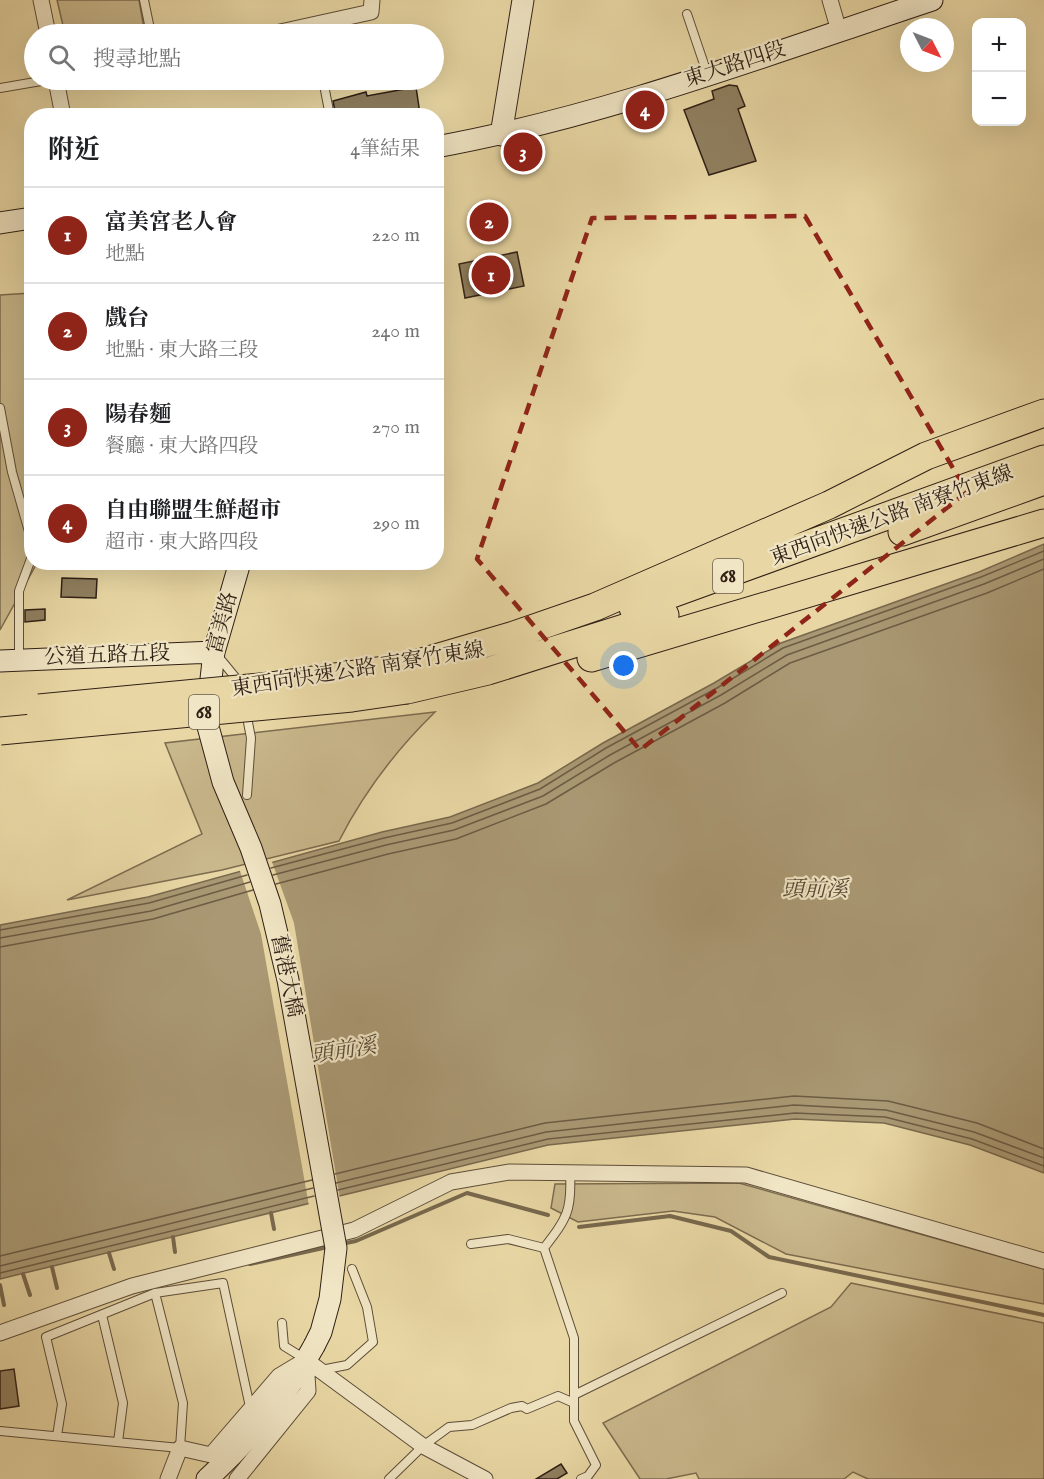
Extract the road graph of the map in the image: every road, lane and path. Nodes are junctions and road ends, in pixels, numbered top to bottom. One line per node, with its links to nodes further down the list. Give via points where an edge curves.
1 (41, 0): 8 (street)
2 (144, 0): 9 (lane)
3 (372, 0): 10 (street, via 371,12)
4 (523, 0): 19 (main road)
5 (830, 0): 11 (street)
6 (932, 0): 11 (main road, 東大路四段)
7 (687, 14): 12 (lane)
8 (46, 24)
9 (149, 24)
10 (332, 24)
11 (839, 31): 12 (main road, 東大路四段)
12 (707, 74): 19 (main road, 東大路四段)
13 (24, 84): 14 (lane)
14 (0, 88)
15 (58, 90): 17 (street)
16 (325, 90): 18 (lane)
17 (61, 108)
18 (328, 108)
19 (501, 135): 20 (main road, 東大路四段)
20 (444, 146)
21 (24, 219): 22 (main road)
22 (0, 223)
23 (0, 408): 27 (lane)
24 (1044, 413): 33 (highway, via 926,456 829,505 595,607)
25 (1044, 459): 33 (highway, 東西向快速公路 南寮竹東線 / 68, via 712,582 561,633)
26 (1044, 481): 33 (highway, 東西向快速公路 南寮竹東線 / 68, via 599,637 488,671)
27 (24, 514)
28 (1044, 523): 33 (highway, via 569,664 452,691)
29 (27, 570): 32 (lane, via 19,591)
30 (238, 570): 31 (main road, 富美路)
31 (214, 652): 32 (main road, 公道五路五段); 35 (main road, 富美路); 37 (lane, via 240,680 251,738)
32 (9, 660)
33 (406, 678): 34 (highway, 東西向快速公路 南寮竹東線 / 68, bridge, via 270,686); 36 (highway, 東西向快速公路 南寮竹東線 / 68, bridge, via 352,698)
34 (0, 712)
35 (206, 719): 48 (main road, 舊港大橋, bridge, via 223,782 273,915 336,1248 330,1299)
36 (0, 731)
37 (247, 795)
38 (570, 1173): 40 (lane, via 567,1218); 41 (street, via 746,1175); 47 (street, via 510,1172 451,1182 354,1230 132,1286)
39 (471, 1244): 40 (lane, via 508,1239)
40 (544, 1248): 49 (lane, via 574,1338)
41 (1044, 1261)
42 (352, 1269): 48 (lane, via 367,1307 373,1342 347,1365)
43 (155, 1293): 45 (lane); 50 (lane, via 224,1283); 55 (lane, via 183,1403)
44 (783, 1293): 49 (lane)
45 (102, 1315): 52 (lane, via 46,1337 62,1404); 53 (lane, via 123,1403)
46 (282, 1323): 48 (lane, via 284,1346)
47 (0, 1333)
48 (313, 1359): 50 (street, via 279,1376); 54 (street); 56 (main road, 舊港大橋, via 293,1380)
49 (574, 1399): 54 (lane, via 558,1396 527,1409 511,1407 472,1425 449,1427); 61 (lane, via 574,1421 596,1465)
50 (250, 1407): 55 (street, via 211,1455)
51 (0, 1431): 52 (lane)
52 (57, 1436): 53 (lane)
53 (118, 1442): 55 (lane)
54 (423, 1446): 57 (street); 60 (lane)
55 (180, 1448): 58 (street)
56 (230, 1471): 59 (main road, 舊港大橋)
57 (478, 1478)
58 (168, 1479)
59 (207, 1479)
60 (388, 1479)
61 (581, 1479)

